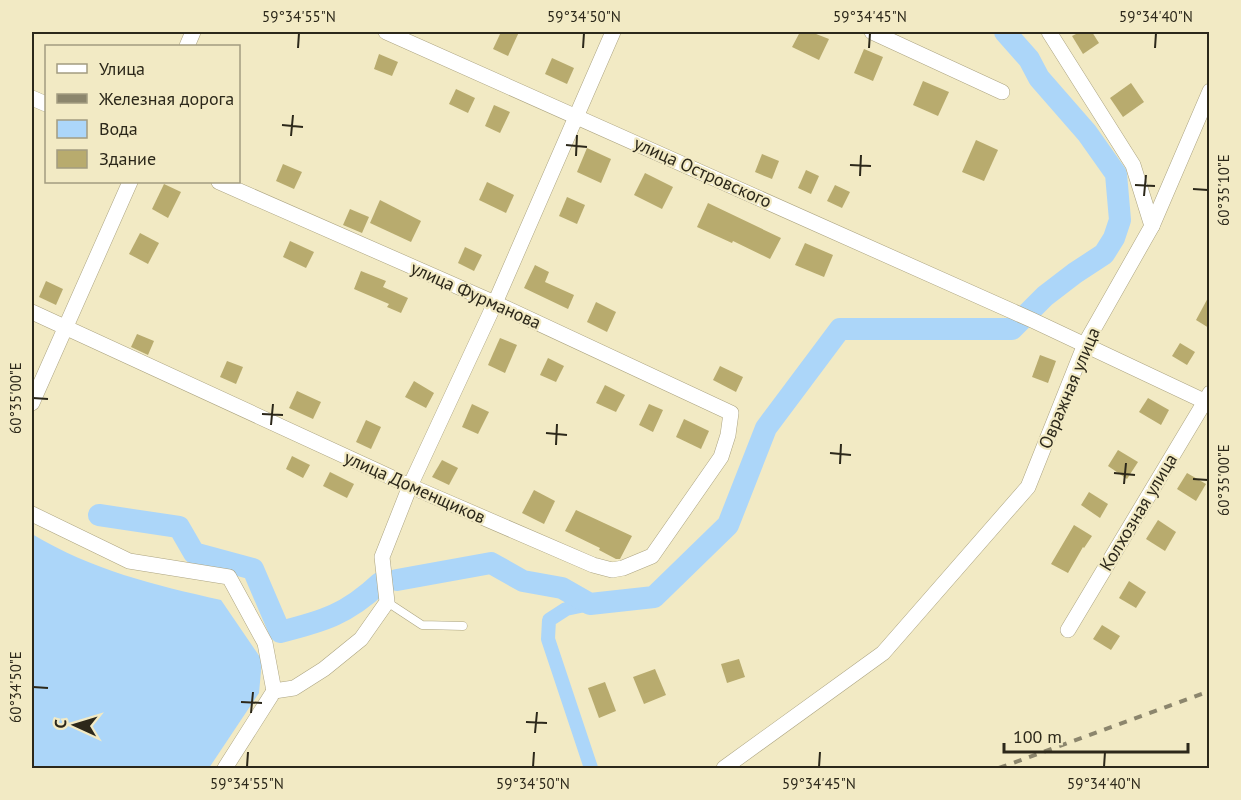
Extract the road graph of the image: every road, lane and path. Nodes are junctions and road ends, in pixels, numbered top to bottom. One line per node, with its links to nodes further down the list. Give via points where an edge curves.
1 (386, 32): 7 (street, улица Островского)
2 (613, 32): 7 (street)
3 (872, 32): 6 (street)
4 (1049, 32): 10 (street, via 1133,165)
5 (1209, 91): 10 (street, Овражная улица)
6 (1002, 92)
7 (577, 115): 11 (street); 14 (street, улица Островского)
8 (129, 183): 13 (street)
9 (221, 183): 11 (street, улица Фурманова)
10 (1152, 226): 14 (street, Овражная улица)
11 (495, 303): 17 (street, улица Фурманова); 18 (street)
12 (32, 312): 13 (street, улица Доменщиков)
13 (66, 327): 16 (street); 18 (street, улица Доменщиков)
14 (1085, 344): 15 (street, улица Островского); 25 (street, Овражная улица, via 1028,487 882,653)
15 (1207, 397): 22 (street, Колхозная улица)
16 (32, 403)
17 (731, 413): 18 (street, улица Доменщиков, via 721,457 707,479 652,556 623,568 612,570 593,565)
18 (410, 486): 20 (street, via 382,557)
19 (32, 514): 23 (street, via 129,561 229,577 265,643)
20 (387, 602): 21 (lane, via 422,624); 23 (street, via 361,639 324,669 294,688)
21 (463, 626)
22 (1068, 630)
23 (274, 691): 24 (street)
24 (225, 768)
25 (724, 768)

